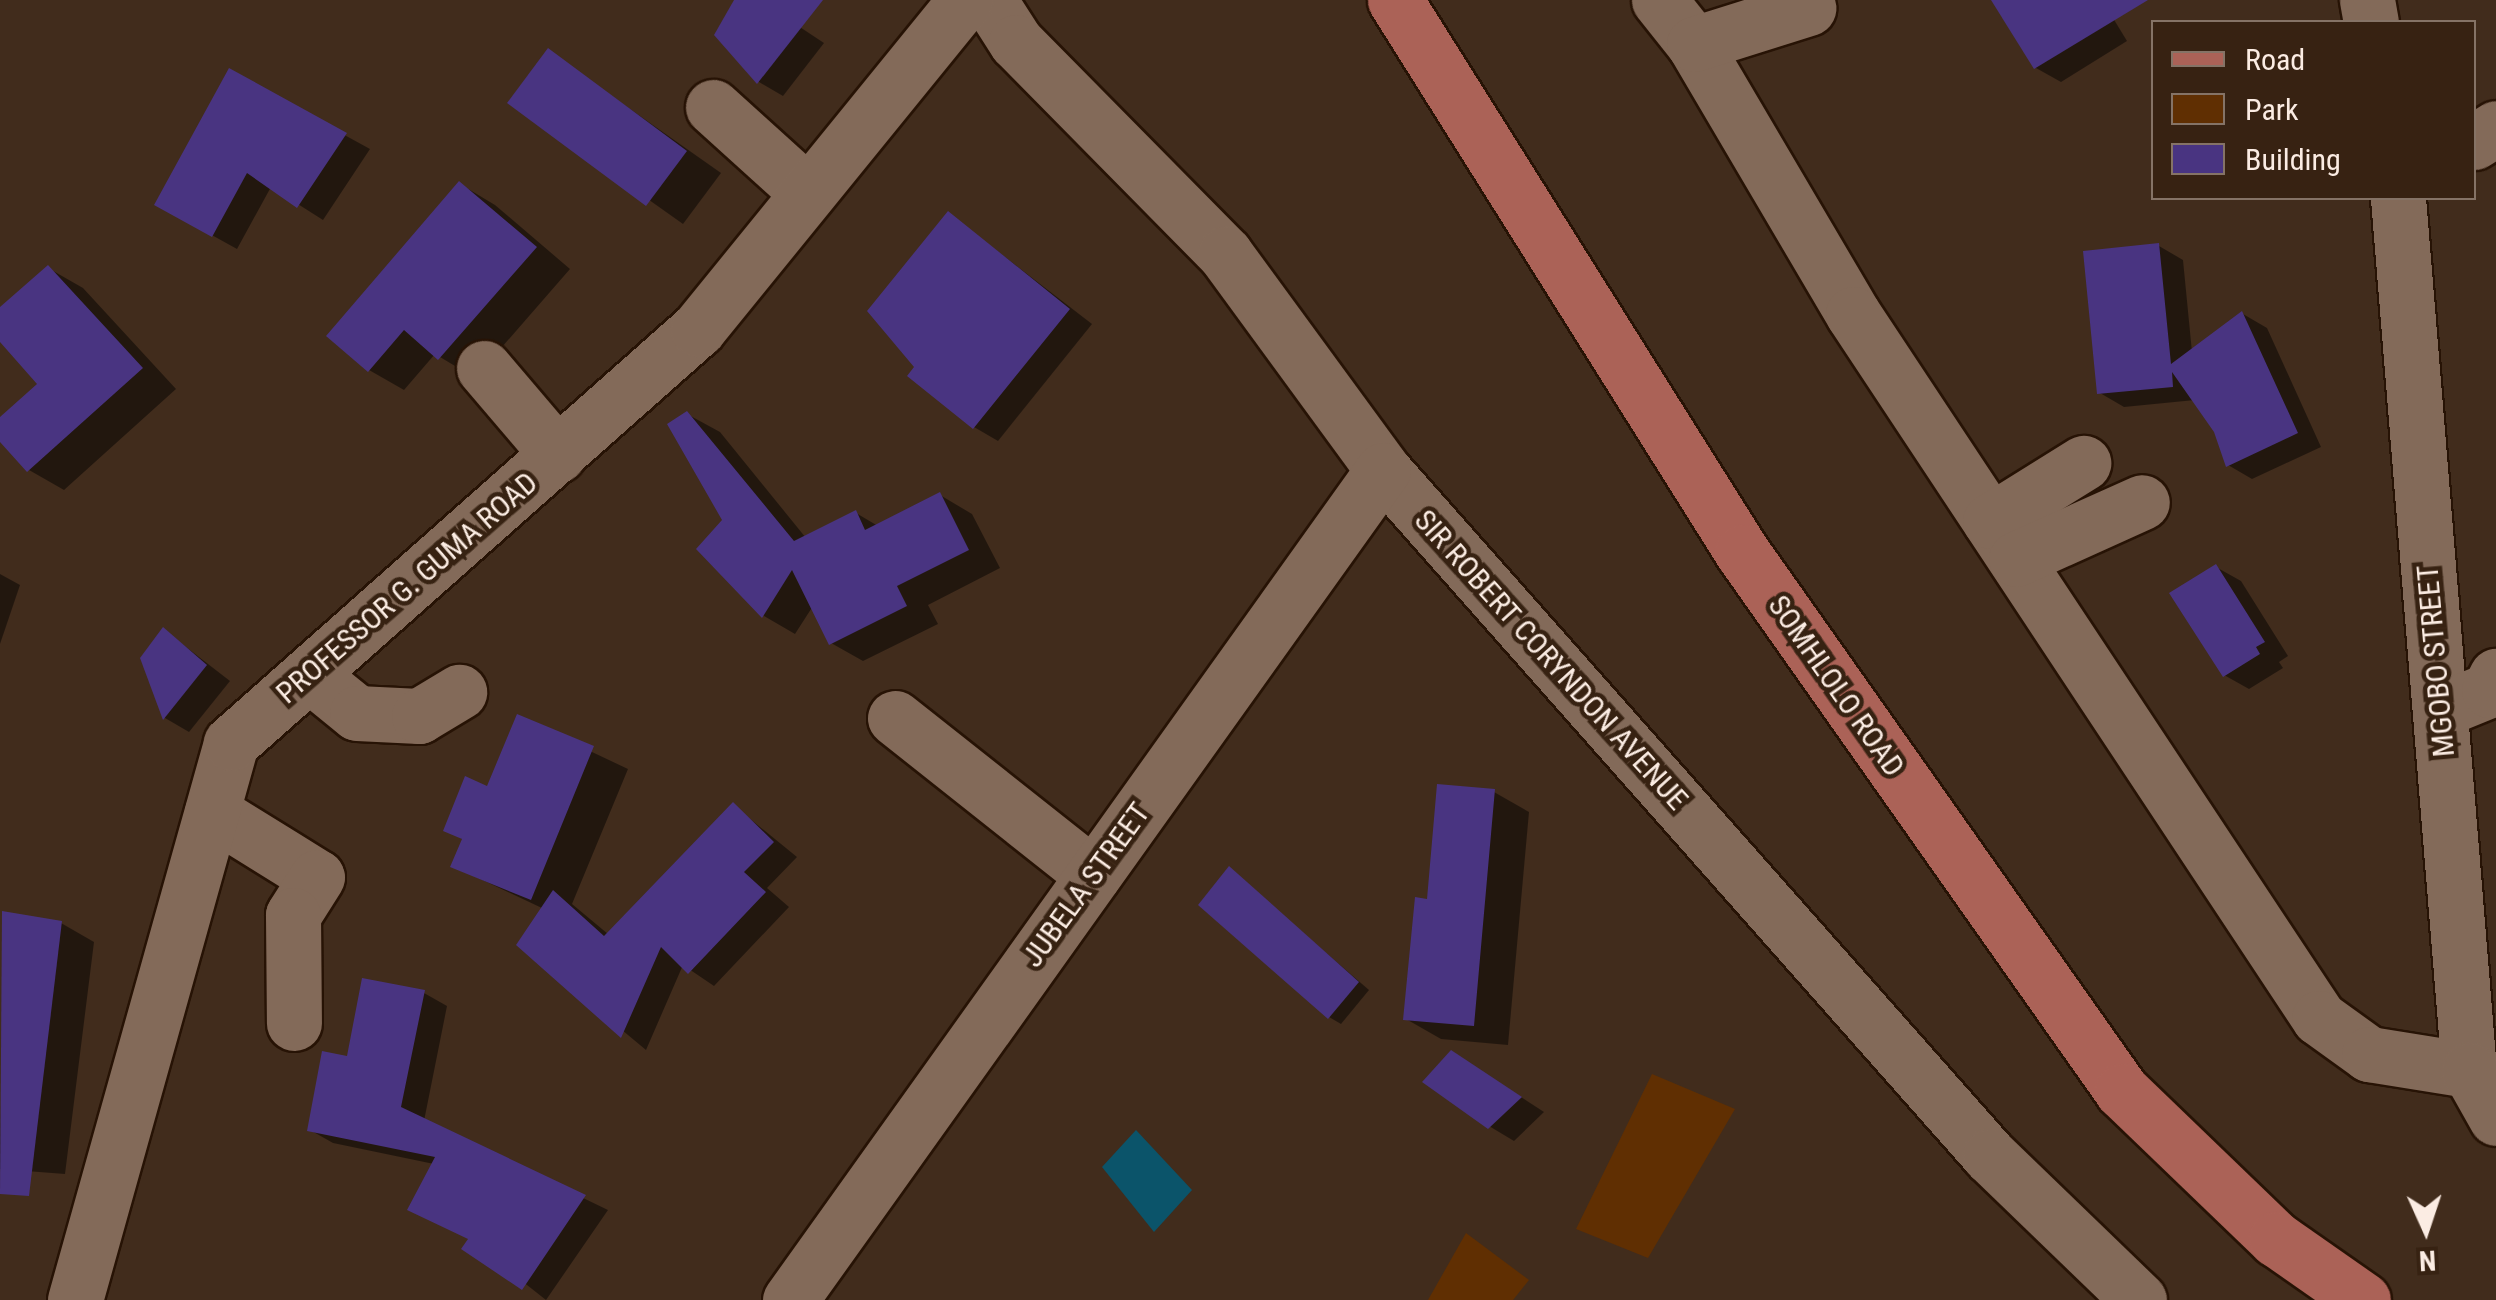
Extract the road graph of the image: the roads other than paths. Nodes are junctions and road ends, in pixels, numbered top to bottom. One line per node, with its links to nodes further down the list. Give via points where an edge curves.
1 (965, 0): 8 (street, PROFESSOR G. GUMA ROAD)
2 (989, 0): 13 (street, SIR ROBERT CORYNDON AVENUE, via 1016,42 1225,254)
3 (1395, 0): 30 (main road, SOMHLOLO ROAD, via 1742,552 2122,1091 2276,1240)
4 (1659, 0): 6 (street)
5 (1808, 8): 6 (street)
6 (1694, 44): 15 (street, via 1853,314)
7 (712, 107): 8 (street)
8 (808, 193): 11 (street, PROFESSOR G. GUMA ROAD, via 698,329)
9 (2398, 200): 19 (street, MGOBO STREET)
10 (484, 368): 11 (street)
11 (558, 455): 16 (street, PROFESSOR G. GUMA ROAD)
12 (2083, 463): 15 (street)
13 (1383, 470): 22 (street, JUBELA STREET); 29 (street, SIR ROBERT CORYNDON AVENUE, via 1990,1156)
14 (2142, 502): 15 (street)
15 (2003, 540): 25 (street, via 2319,1018 2369,1054)
16 (310, 675): 18 (street, via 357,713 418,716); 21 (street, PROFESSOR G. GUMA ROAD, via 231,744)
17 (2496, 676): 19 (street, via 2489,690)
18 (459, 692)
19 (2440, 710): 23 (street, MGOBO STREET)
20 (895, 718): 22 (street)
21 (212, 812): 24 (street, via 317,876 293,915); 27 (street, PROFESSOR G. GUMA ROAD)
22 (1093, 875): 28 (street, JUBELA STREET)
23 (2479, 970): 25 (street, MGOBO STREET)
24 (294, 1022)
25 (2470, 1070): 26 (street, MGOBO STREET)
26 (2496, 1118)
27 (75, 1300)
28 (790, 1300)
29 (2139, 1300)
30 (2363, 1300)

